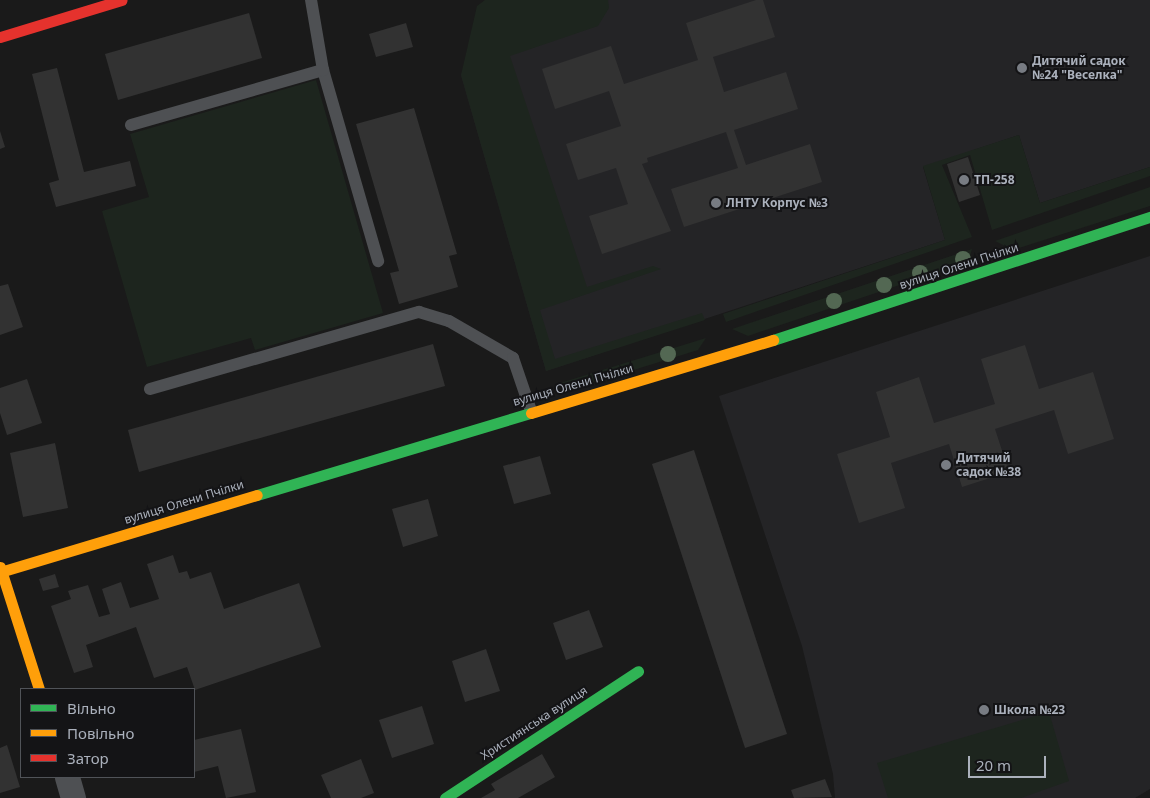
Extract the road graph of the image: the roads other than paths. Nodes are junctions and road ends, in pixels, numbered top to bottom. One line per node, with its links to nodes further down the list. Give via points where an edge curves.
1 (78, 0): 4 (lane)
2 (122, 0): 4 (street)
3 (311, 0): 6 (lane)
4 (82, 13): 5 (street)
5 (0, 37)
6 (323, 70): 7 (lane); 9 (lane)
7 (131, 126)
8 (1150, 217): 11 (street, вулиця Олени Пчілки, via 726,355)
9 (378, 261)
10 (150, 389): 11 (lane, via 419,312 449,321 513,358)
11 (531, 411): 12 (street, вулиця Олени Пчілки)
12 (0, 570): 14 (street)
13 (638, 671): 17 (street, Християнська вулиця)
14 (39, 688)
15 (67, 778): 16 (street)
16 (73, 798)
17 (444, 798)

